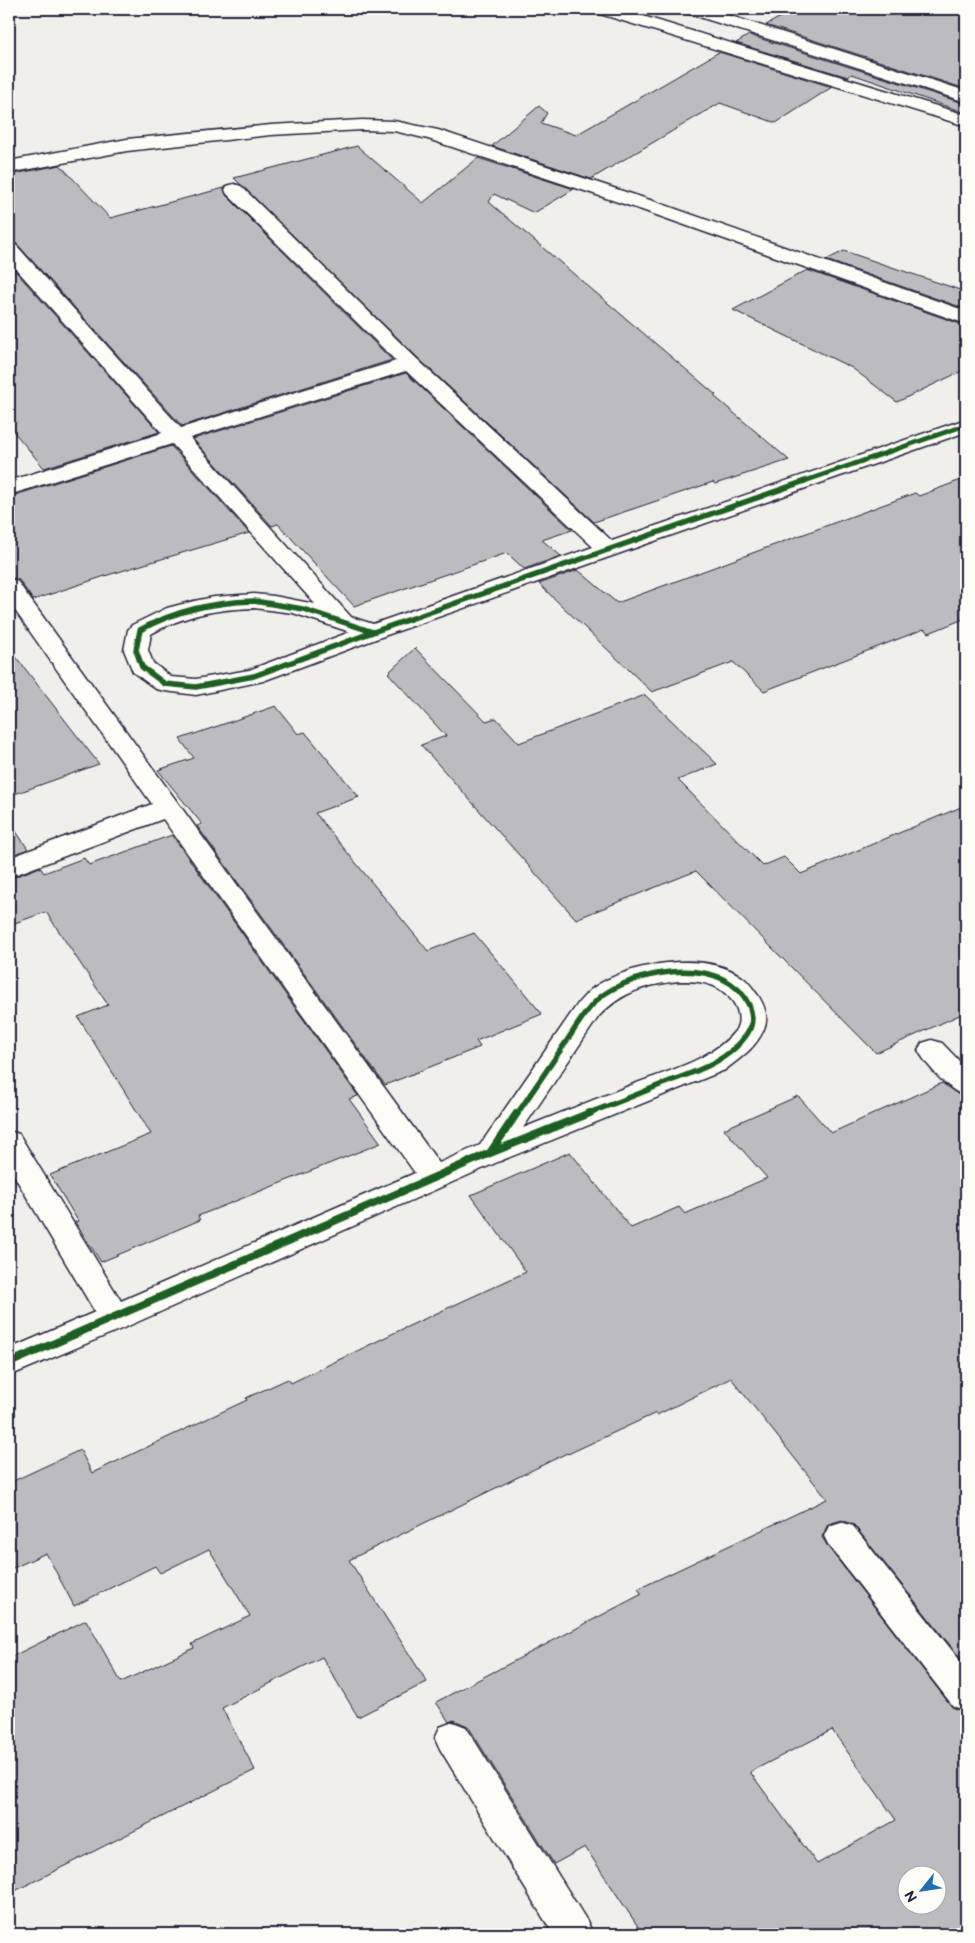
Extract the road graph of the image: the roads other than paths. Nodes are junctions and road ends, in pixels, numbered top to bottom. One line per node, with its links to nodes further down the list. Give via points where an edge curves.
1 (603, 9): 4 (street)
2 (693, 9): 3 (street)
3 (966, 97)
4 (966, 120)
5 (9, 167): 8 (street, via 127,145 362,124 394,126 432,134 649,206)
6 (234, 190): 9 (street)
7 (9, 249): 11 (street)
8 (966, 318)
9 (410, 363): 11 (street); 13 (street)
10 (966, 425): 13 (street)
11 (176, 436): 12 (street); 15 (street)
12 (9, 488)
13 (609, 550): 16 (street)
14 (9, 586): 17 (street)
15 (344, 623): 16 (street); 16 (street, via 293,606 258,602 217,603 158,619 140,630 136,650 142,666 165,684 196,687 254,676)
16 (374, 632)
17 (168, 808): 18 (street); 23 (street)
18 (9, 868)
19 (932, 1050): 20 (street)
20 (966, 1086)
21 (9, 1142): 24 (street)
22 (490, 1153): 22 (street, via 589,1009 607,992 656,974 694,971 723,979 740,989 751,1007 752,1025 739,1044 715,1063); 23 (street)
23 (434, 1178): 24 (street)
24 (116, 1318): 25 (street)
25 (9, 1363)
26 (841, 1536): 27 (street)
27 (966, 1695)
28 (453, 1738): 29 (street)
29 (574, 1934)

